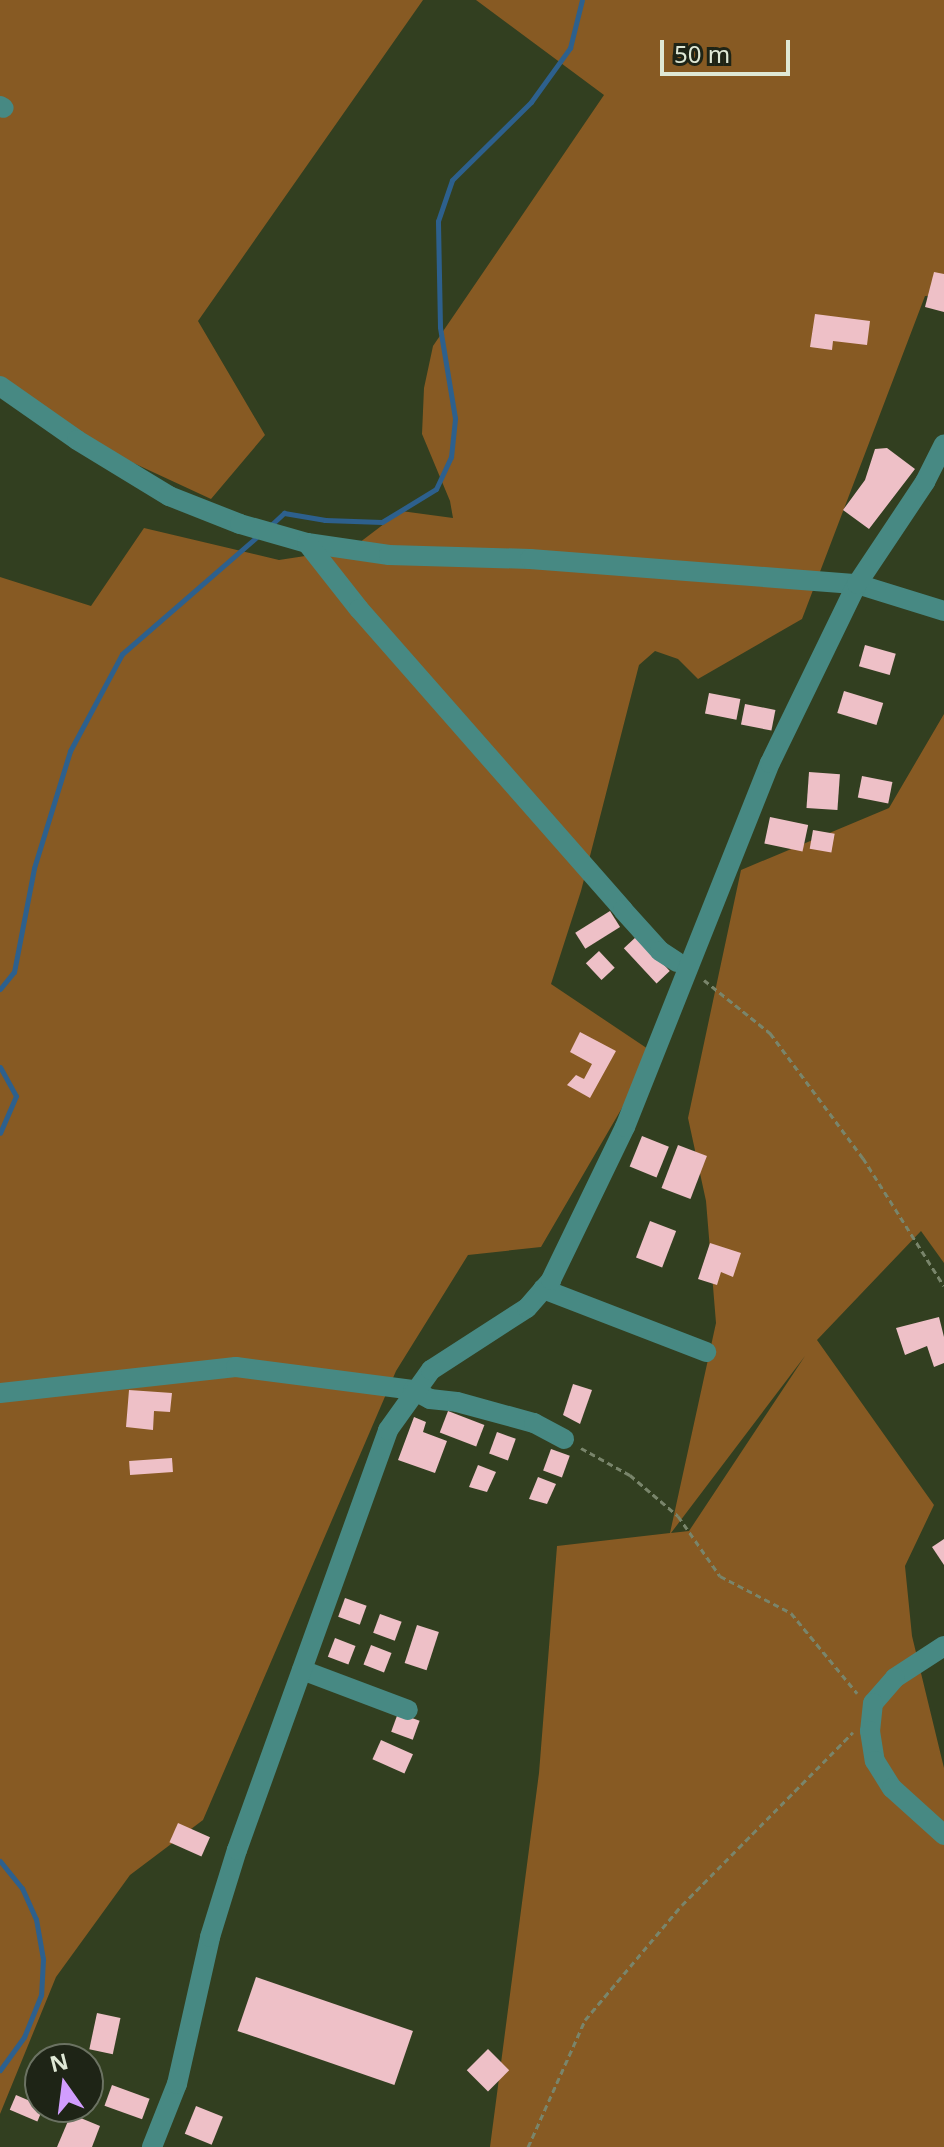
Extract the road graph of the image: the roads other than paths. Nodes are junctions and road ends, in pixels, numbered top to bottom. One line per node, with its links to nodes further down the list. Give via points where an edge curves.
1 (0, 386): 3 (street, via 169,496)
2 (944, 444): 4 (street)
3 (307, 543): 4 (street, via 389,555 530,559); 6 (street, via 623,910)
4 (857, 584): 5 (street); 7 (street, via 770,763 625,1127)
5 (944, 610)
6 (677, 962)
7 (543, 1289): 8 (street); 9 (street, via 527,1308 431,1370)
8 (706, 1352)
9 (413, 1390): 10 (street, via 236,1367); 11 (street, via 430,1399 534,1423); 13 (street, via 388,1430)
10 (0, 1393)
11 (564, 1439)
12 (944, 1646): 15 (street, via 895,1678 873,1703 871,1714 875,1761 892,1788)
13 (302, 1670): 14 (street); 16 (street, via 237,1850 210,1937 177,2084)
14 (408, 1710)
15 (944, 1835)
16 (152, 2147)

